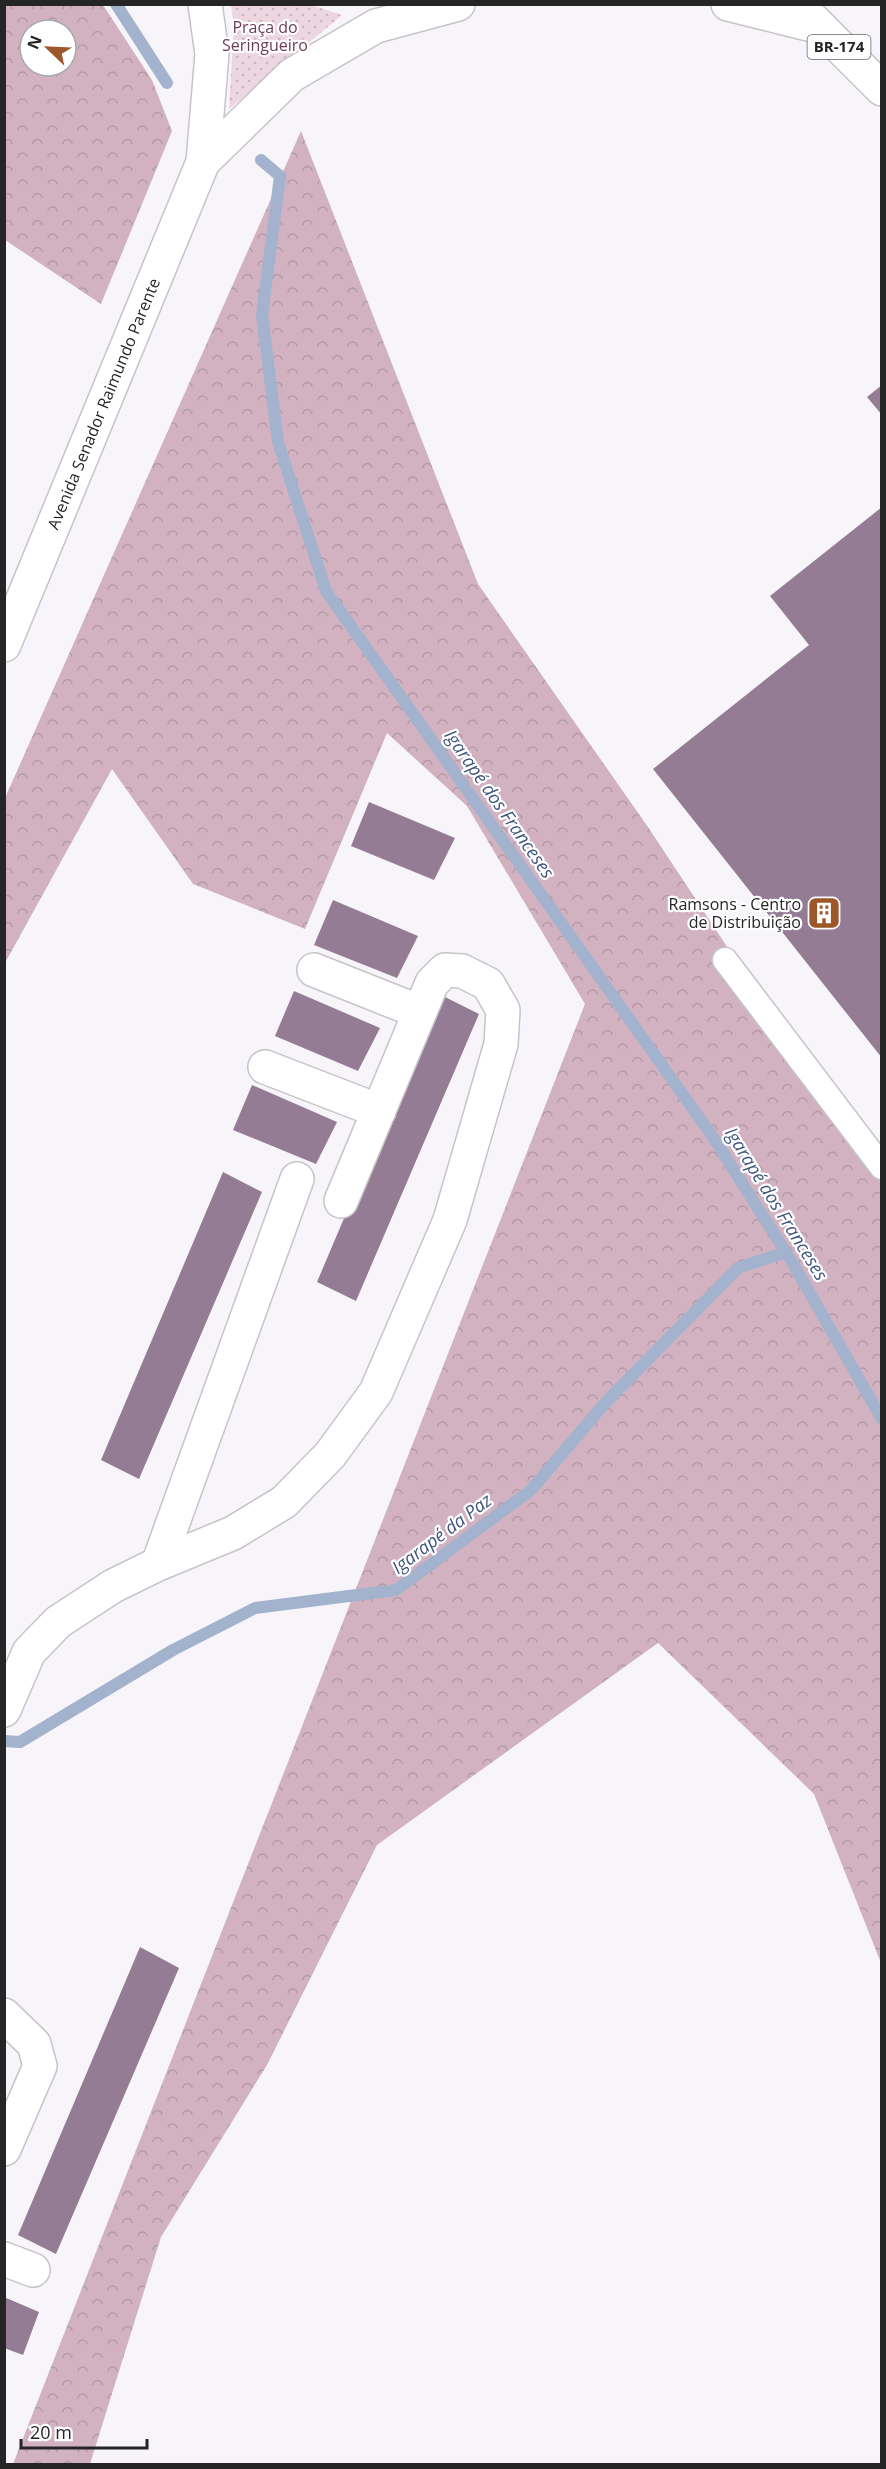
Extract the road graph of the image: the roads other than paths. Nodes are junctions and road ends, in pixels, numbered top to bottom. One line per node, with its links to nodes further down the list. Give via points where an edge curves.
1 (205, 4): 6 (main road, Avenida Senador Raimundo Parente, via 212,54)
2 (458, 4): 6 (main road, Avenida Senador Raimundo Parente, via 376,26 292,75)
3 (728, 4): 4 (main road)
4 (808, 16): 5 (main road, BR-174)
5 (882, 89)
6 (203, 162): 7 (main road, Avenida Senador Raimundo Parente)
7 (4, 645)
8 (725, 960): 13 (lane)
9 (314, 970): 10 (main road)
10 (420, 1012): 12 (main road); 16 (main road, via 432,983 445,970 462,971 488,984 503,1010 501,1044 450,1220 376,1392 330,1455 284,1502 233,1533)
11 (265, 1068): 12 (main road)
12 (379, 1111): 15 (main road)
13 (882, 1167)
14 (297, 1179): 16 (main road)
15 (341, 1201)
16 (158, 1563): 17 (main road, via 112,1586 58,1622 28,1652)
17 (6, 1707)
18 (4, 2015): 19 (main road, via 34,2044 40,2066)
19 (4, 2150)

